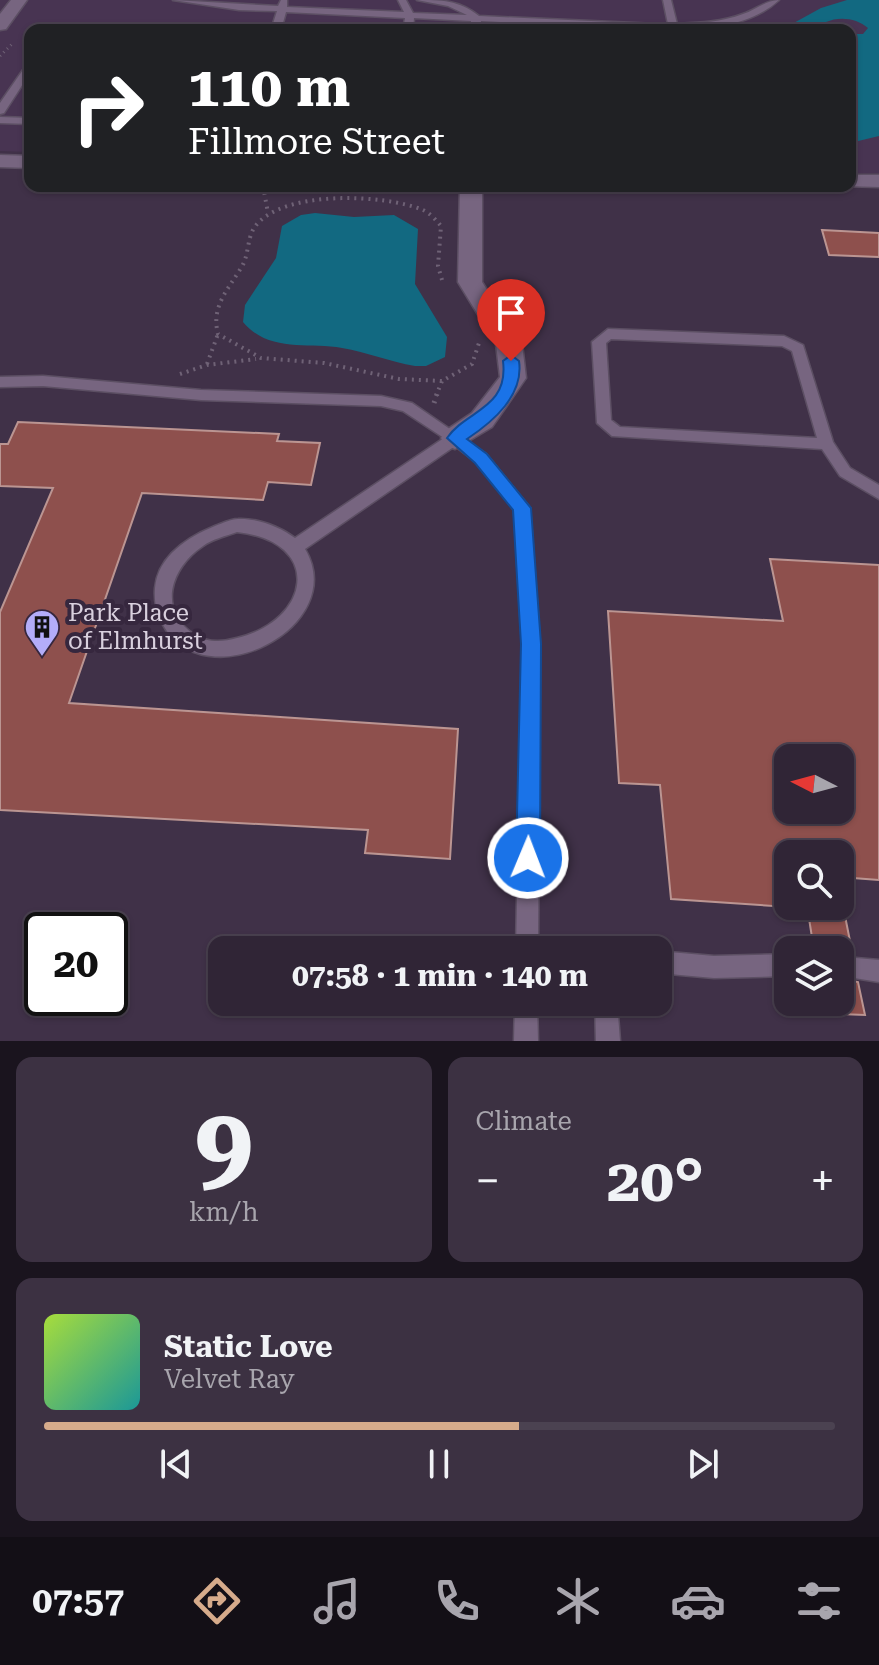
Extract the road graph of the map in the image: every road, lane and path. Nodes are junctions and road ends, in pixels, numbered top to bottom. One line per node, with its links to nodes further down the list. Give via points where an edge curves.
1 (19, 0): 17 (street)
2 (177, 0): 7 (lane)
3 (402, 0): 9 (lane)
4 (421, 0): 10 (lane, via 446,1)
5 (667, 0): 15 (lane)
6 (775, 0): 16 (lane, via 748,16)
7 (240, 4): 8 (lane)
8 (285, 5): 9 (lane); 11 (lane)
9 (410, 15): 10 (lane); 12 (lane)
10 (476, 18): 13 (lane); 14 (lane)
11 (278, 24)
12 (409, 24)
13 (476, 24)
14 (512, 24)
15 (672, 24)
16 (712, 24)
17 (0, 25)
18 (24, 75): 19 (lane)
19 (0, 111)
20 (0, 120): 21 (lane)
21 (24, 121)
22 (0, 161): 23 (street)
23 (24, 162)
24 (856, 181): 25 (street)
25 (879, 181)
26 (264, 192): 28 (path)
27 (471, 192): 38 (street, via 470,282 509,344 513,378 482,420)
28 (268, 213): 29 (path, via 318,199 401,203 427,211 441,226 438,266); 30 (path, via 254,228 245,262 216,307)
29 (443, 282)
30 (218, 334): 32 (path); 33 (path)
31 (479, 337): 35 (path, via 473,364)
32 (261, 358): 33 (path); 35 (path)
33 (207, 365): 34 (path)
34 (177, 375)
35 (442, 381): 37 (path)
36 (0, 382): 37 (lane, via 381,401)
37 (426, 418): 38 (lane)
38 (455, 438): 41 (lane); 42 (lane, via 481,458 522,508 531,644)
39 (826, 444): 39 (lane, via 617,432 604,423 599,342 608,334 784,341 798,348); 40 (lane, via 845,472)
40 (879, 493)
41 (295, 547): 41 (lane, via 280,534 248,526 213,530 175,558 164,578 161,599 166,619 179,635 221,649 268,636 287,621 303,593 303,564)
42 (527, 936)
43 (672, 963): 44 (lane)
44 (774, 965)
45 (856, 969): 46 (lane)
46 (879, 971)
47 (526, 1016): 49 (lane)
48 (607, 1016): 50 (lane)
49 (526, 1041)
50 (608, 1041)

